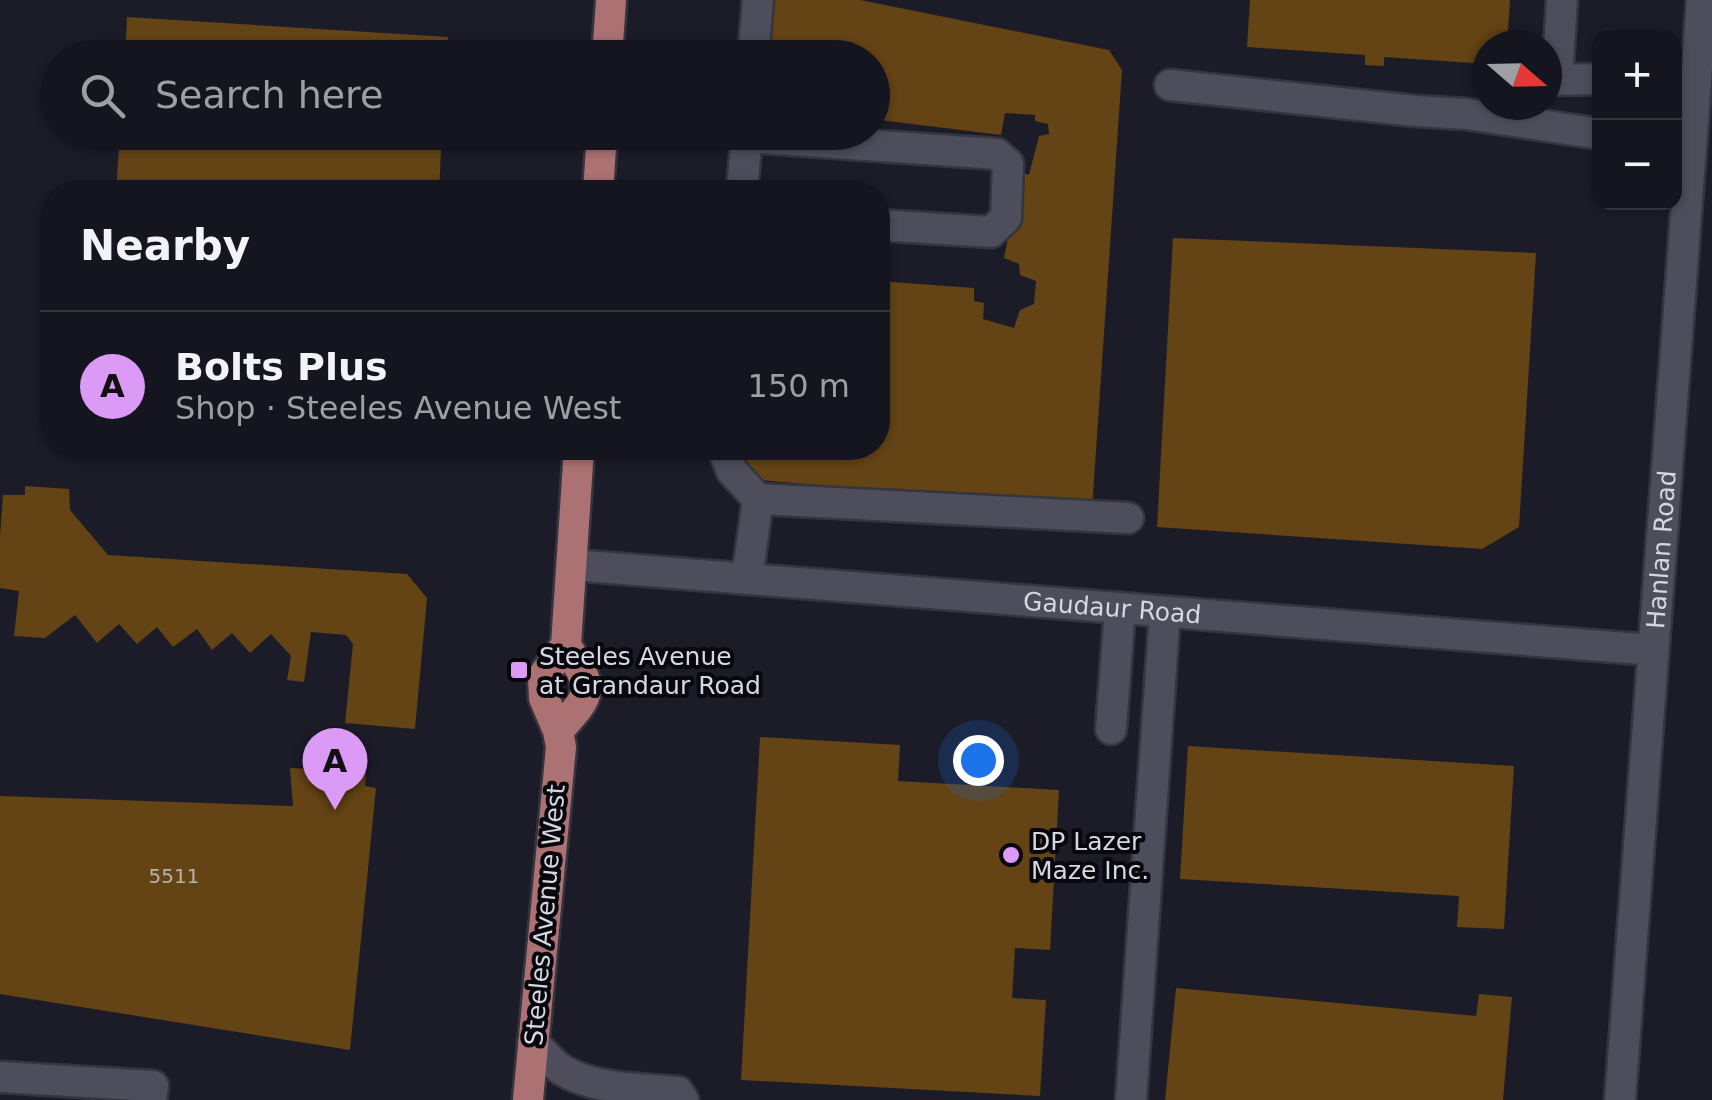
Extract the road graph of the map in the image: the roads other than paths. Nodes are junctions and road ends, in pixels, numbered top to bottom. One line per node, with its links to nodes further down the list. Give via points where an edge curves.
1 (611, 0): 6 (main road)
2 (758, 0): 7 (street)
3 (1562, 0): 5 (street)
4 (1702, 0): 8 (street, Hanlan Road)
5 (1558, 30)
6 (608, 40)
7 (755, 40)
8 (1685, 78): 15 (street, Hanlan Road)
9 (1592, 79): 10 (street)
10 (1562, 80)
11 (1170, 85): 13 (street)
12 (1472, 106): 13 (street)
13 (1466, 114): 14 (street)
14 (1592, 133)
15 (1683, 142): 31 (street, Hanlan Road)
16 (890, 146): 21 (street, via 997,154 1008,164 1006,218 991,232)
17 (601, 150): 19 (main road)
18 (746, 150): 20 (street)
19 (599, 180)
20 (743, 180)
21 (890, 226)
22 (577, 460): 26 (main road, Steeles Avenue West)
23 (728, 460): 24 (street)
24 (758, 499): 25 (street); 27 (street)
25 (1128, 518)
26 (572, 565): 27 (street, Gaudaur Road); 30 (main road, Steeles Avenue West)
27 (747, 578): 28 (street, Gaudaur Road)
28 (1120, 608): 29 (street, Gaudaur Road); 32 (street)
29 (1165, 612): 31 (street, Gaudaur Road); 39 (street)
30 (566, 645): 33 (main road, Steeles Avenue West, via 543,676); 33 (main road, Steeles Avenue West, via 587,679 585,700)
31 (1653, 650): 40 (street, Hanlan Road)
32 (1111, 729)
33 (558, 731): 34 (main road, Steeles Avenue West)
34 (533, 1042): 37 (main road, Steeles Avenue West); 38 (street, via 559,1068 582,1079 678,1092)
35 (0, 1077): 36 (street, via 152,1086)
36 (151, 1100)
37 (528, 1100)
38 (683, 1100)
39 (1131, 1100)
40 (1620, 1100)

